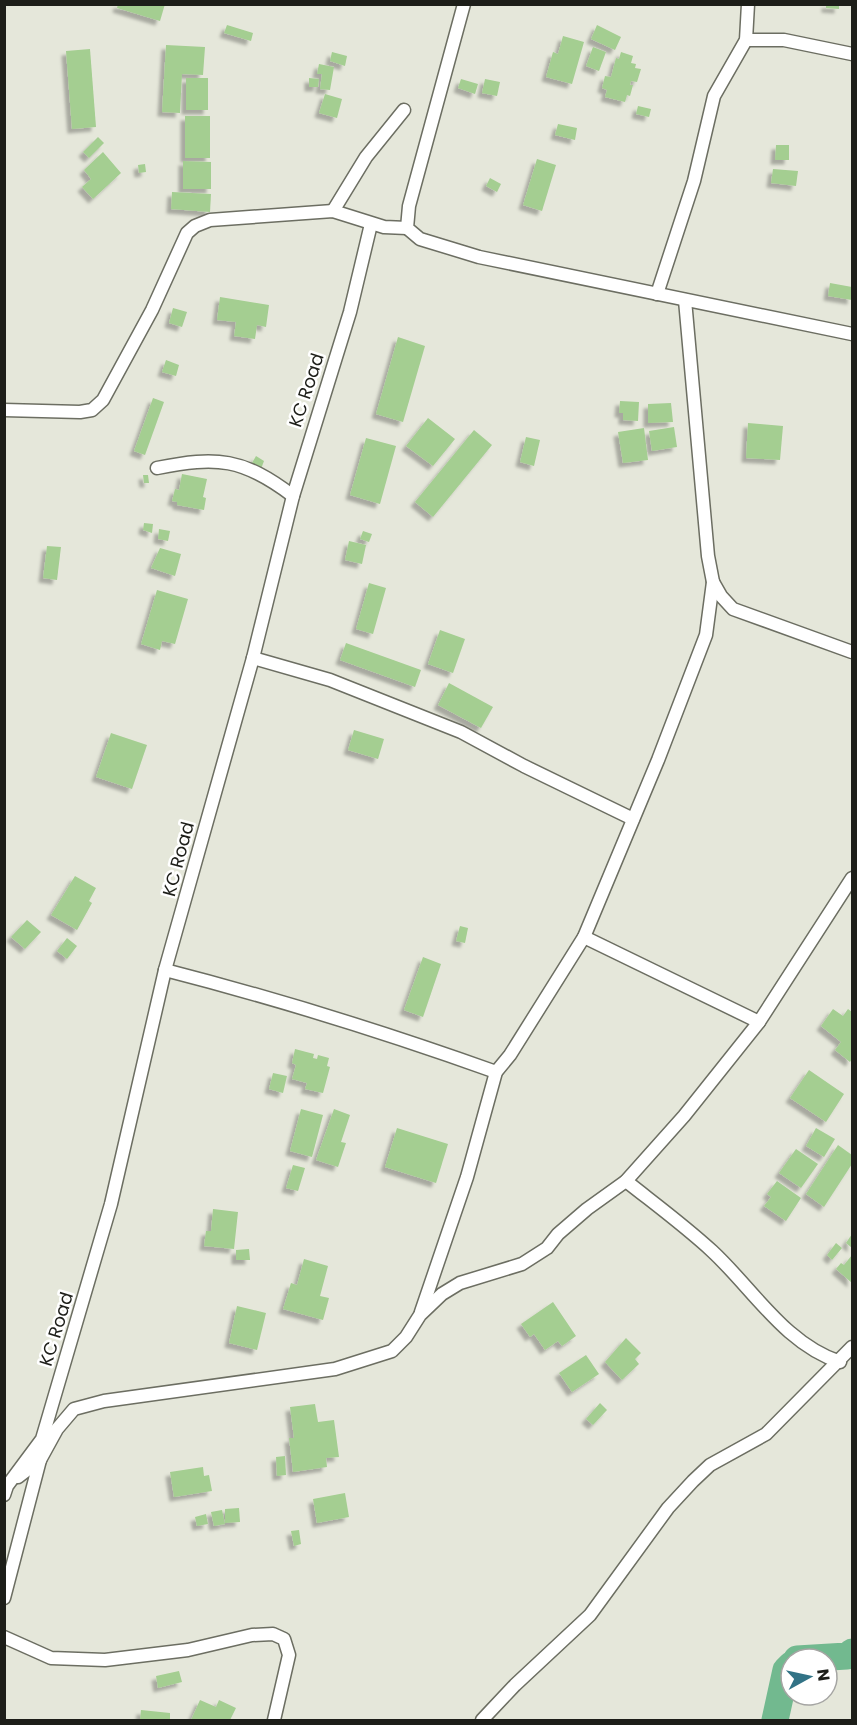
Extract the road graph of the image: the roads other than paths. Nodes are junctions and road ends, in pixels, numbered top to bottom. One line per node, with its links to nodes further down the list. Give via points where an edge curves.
1 (464, 4): 8 (street, via 408,206)
2 (748, 4): 3 (street)
3 (746, 40): 4 (street, via 784,40); 9 (street, via 714,96 694,181)
4 (852, 54)
5 (404, 110): 6 (street, via 366,158)
6 (333, 211): 7 (street); 12 (street, via 210,220 195,226 187,233 152,310 103,400 92,410 80,412)
7 (371, 224): 8 (street); 14 (street, KC Road, via 350,312)
8 (407, 228): 9 (street, via 420,239 479,257)
9 (657, 294): 10 (street)
10 (686, 300): 11 (street); 15 (street)
11 (852, 334)
12 (4, 410)
13 (157, 468): 14 (street, via 199,460 228,463 253,469)
14 (293, 496): 17 (street, KC Road)
15 (713, 582): 16 (street, via 733,609); 18 (street, via 706,635)
16 (852, 651)
17 (253, 658): 18 (street, via 330,680 461,732); 21 (street, KC Road)
18 (633, 819): 20 (street)
19 (852, 878): 22 (street)
20 (584, 936): 22 (street); 23 (street)
21 (165, 970): 23 (street, via 385,1032); 29 (street, KC Road, via 111,1204 42,1438)
22 (759, 1022): 24 (street)
23 (496, 1072): 25 (street, via 467,1177)
24 (626, 1181): 25 (street, via 587,1209 547,1248 522,1264 460,1283); 27 (street, via 712,1251 798,1341 821,1356)
25 (420, 1315): 28 (street, via 392,1351 335,1369 104,1401 74,1409 57,1429)
26 (852, 1347): 27 (street)
27 (840, 1362): 33 (street, via 766,1434 710,1465 693,1481 668,1508 590,1615)
28 (40, 1460): 29 (street); 30 (street)
29 (5, 1489)
30 (4, 1598)
31 (4, 1637): 32 (street, via 51,1658 105,1660 188,1650 252,1635 273,1635 284,1640 289,1655)
32 (274, 1720)
33 (482, 1720)

